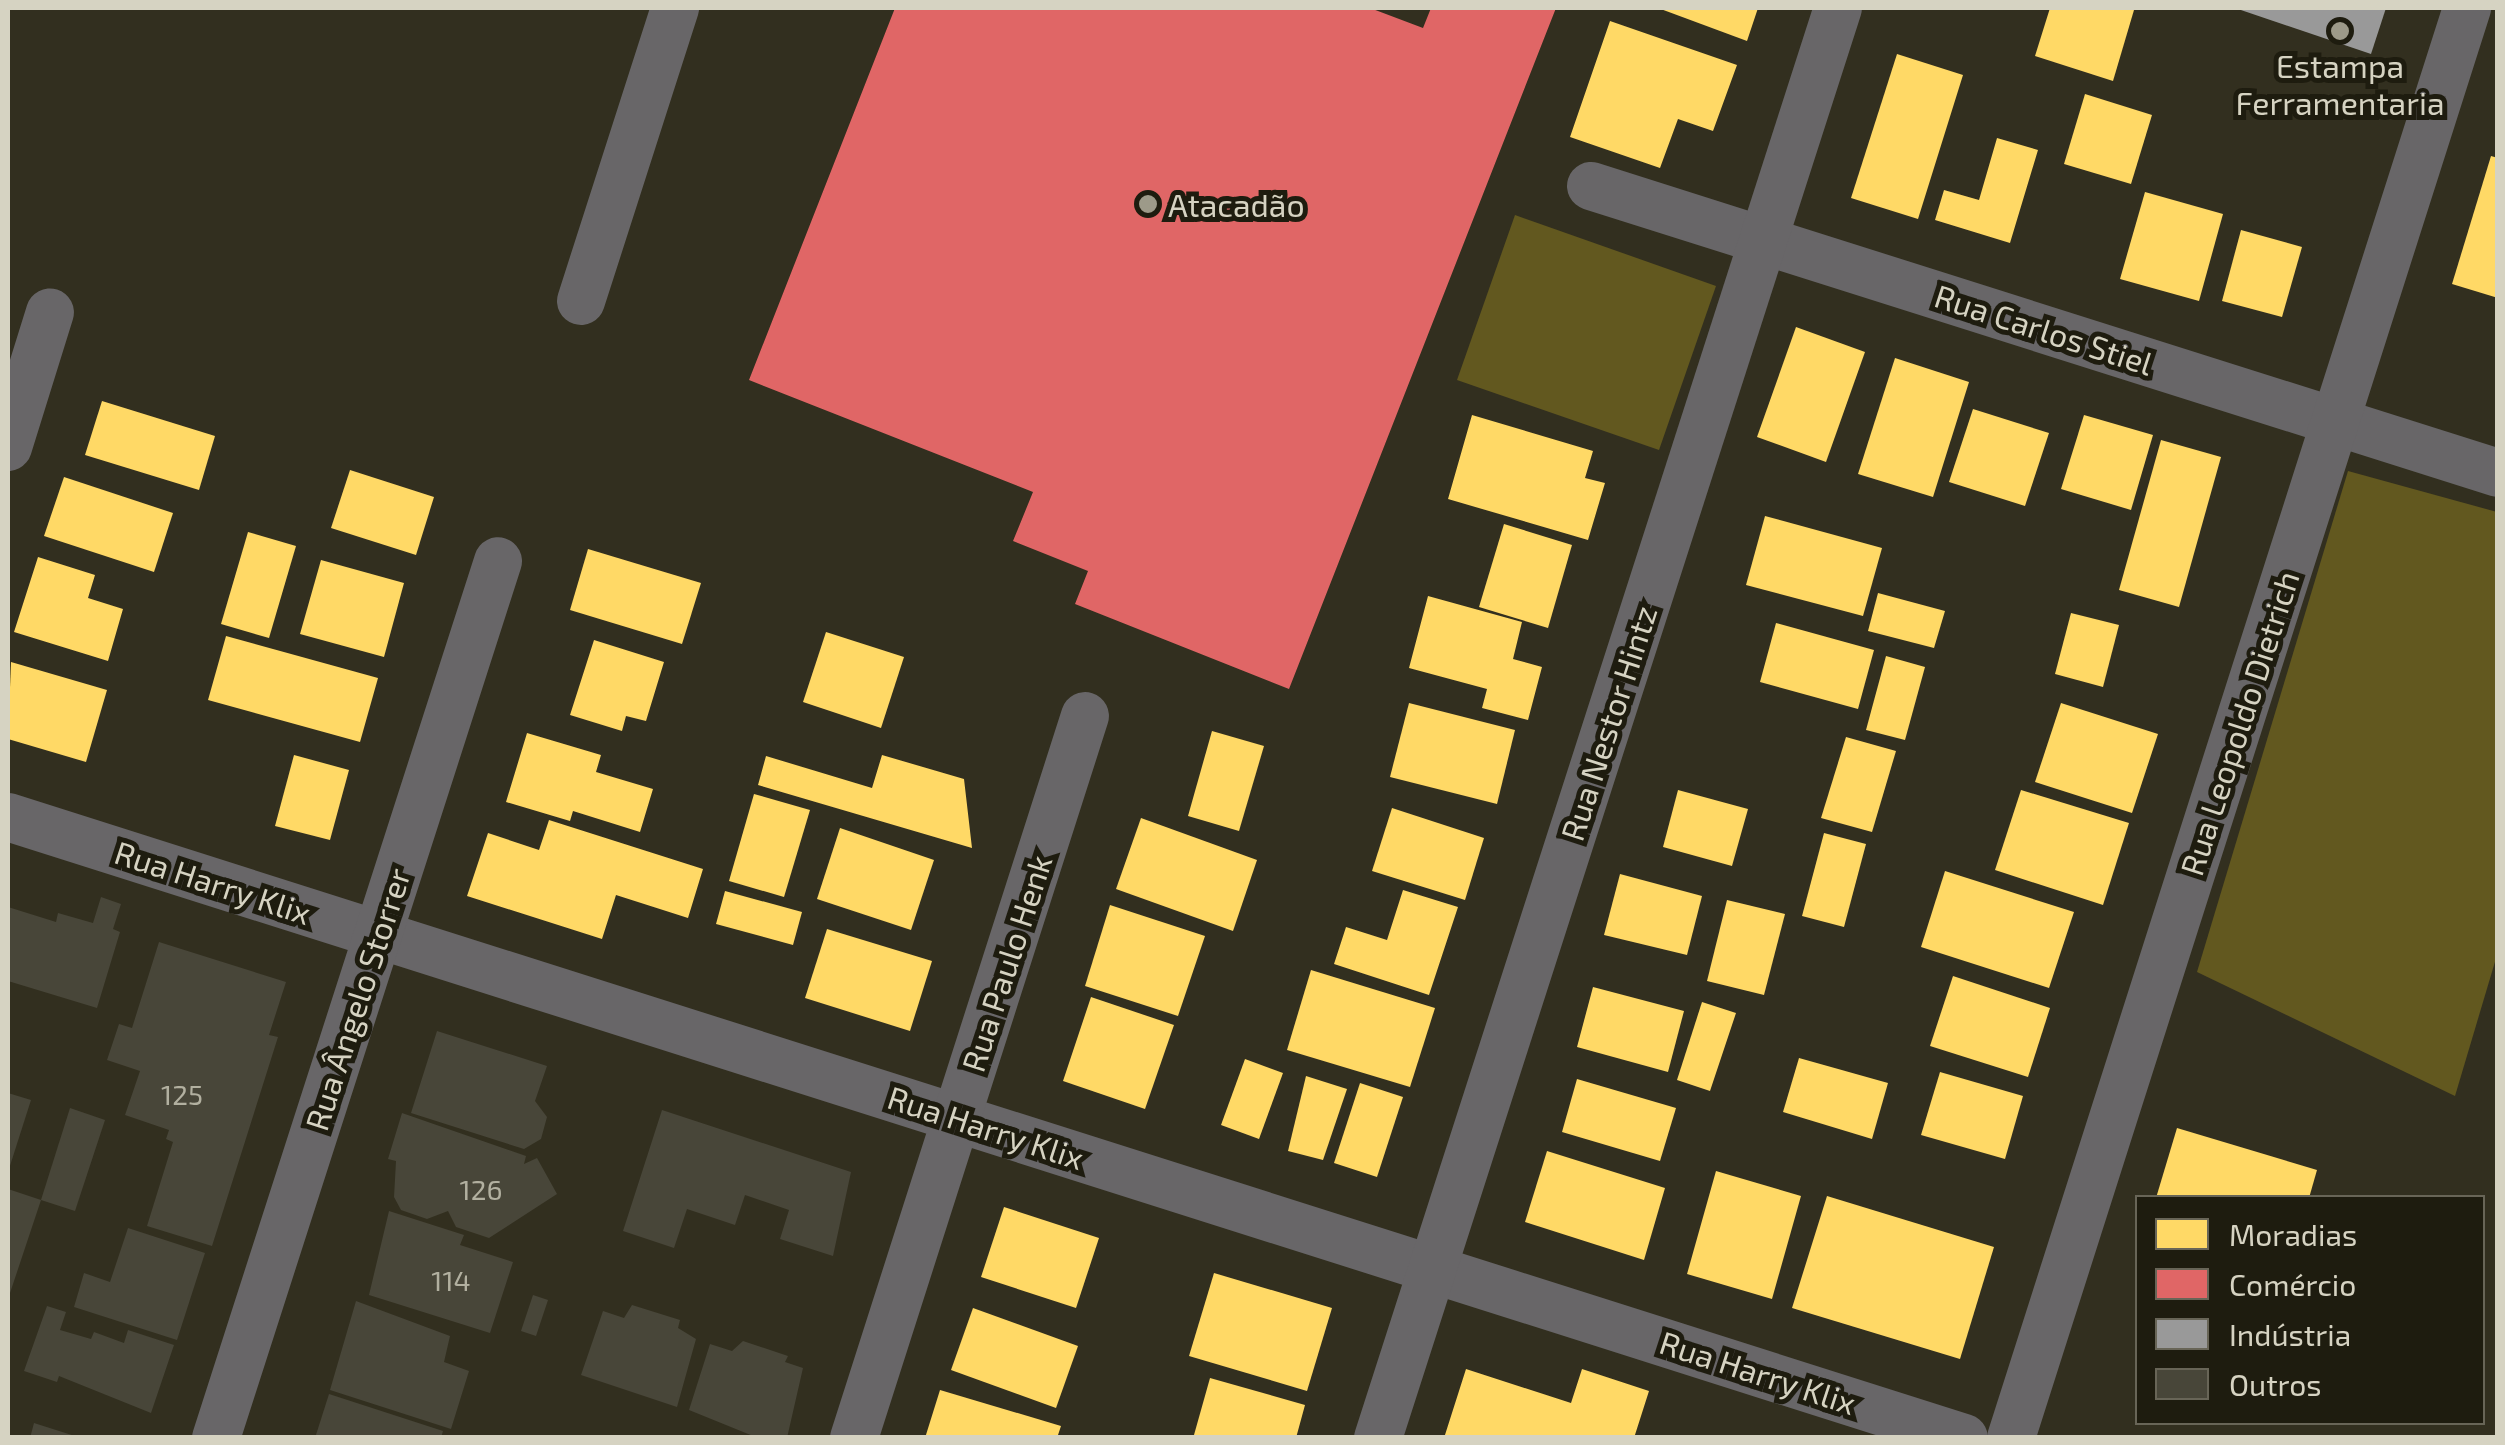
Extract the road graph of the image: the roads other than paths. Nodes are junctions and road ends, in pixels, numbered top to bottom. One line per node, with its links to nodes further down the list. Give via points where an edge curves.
1 (675, 8): 6 (street)
2 (1838, 8): 5 (street, Rua Nestor Hintz)
3 (2466, 8): 8 (street, Rua Leopoldo Dietrich)
4 (1591, 186): 5 (street, Rua Carlos Stiel)
5 (1764, 240): 8 (street, Rua Carlos Stiel); 16 (street, Rua Nestor Hintz)
6 (581, 301)
7 (50, 312): 9 (street)
8 (2335, 421): 10 (street, Rua Carlos Stiel); 21 (street, Rua Leopoldo Dietrich)
9 (8, 447)
10 (2498, 473)
11 (498, 561): 14 (street, Rua Ângelo Storrer)
12 (1085, 716): 15 (street, Rua Paulo Henk)
13 (8, 817): 14 (street, Rua Harry Klix)
14 (378, 934): 15 (street, Rua Harry Klix); 17 (street, Rua Ângelo Storrer)
15 (957, 1118): 16 (street, Rua Harry Klix); 18 (street, Rua Paulo Henk)
16 (1433, 1268): 19 (street, Rua Nestor Hintz); 20 (street, Rua Harry Klix)
17 (216, 1438)
18 (854, 1438)
19 (1378, 1438)
20 (1964, 1438)
21 (2011, 1438)

